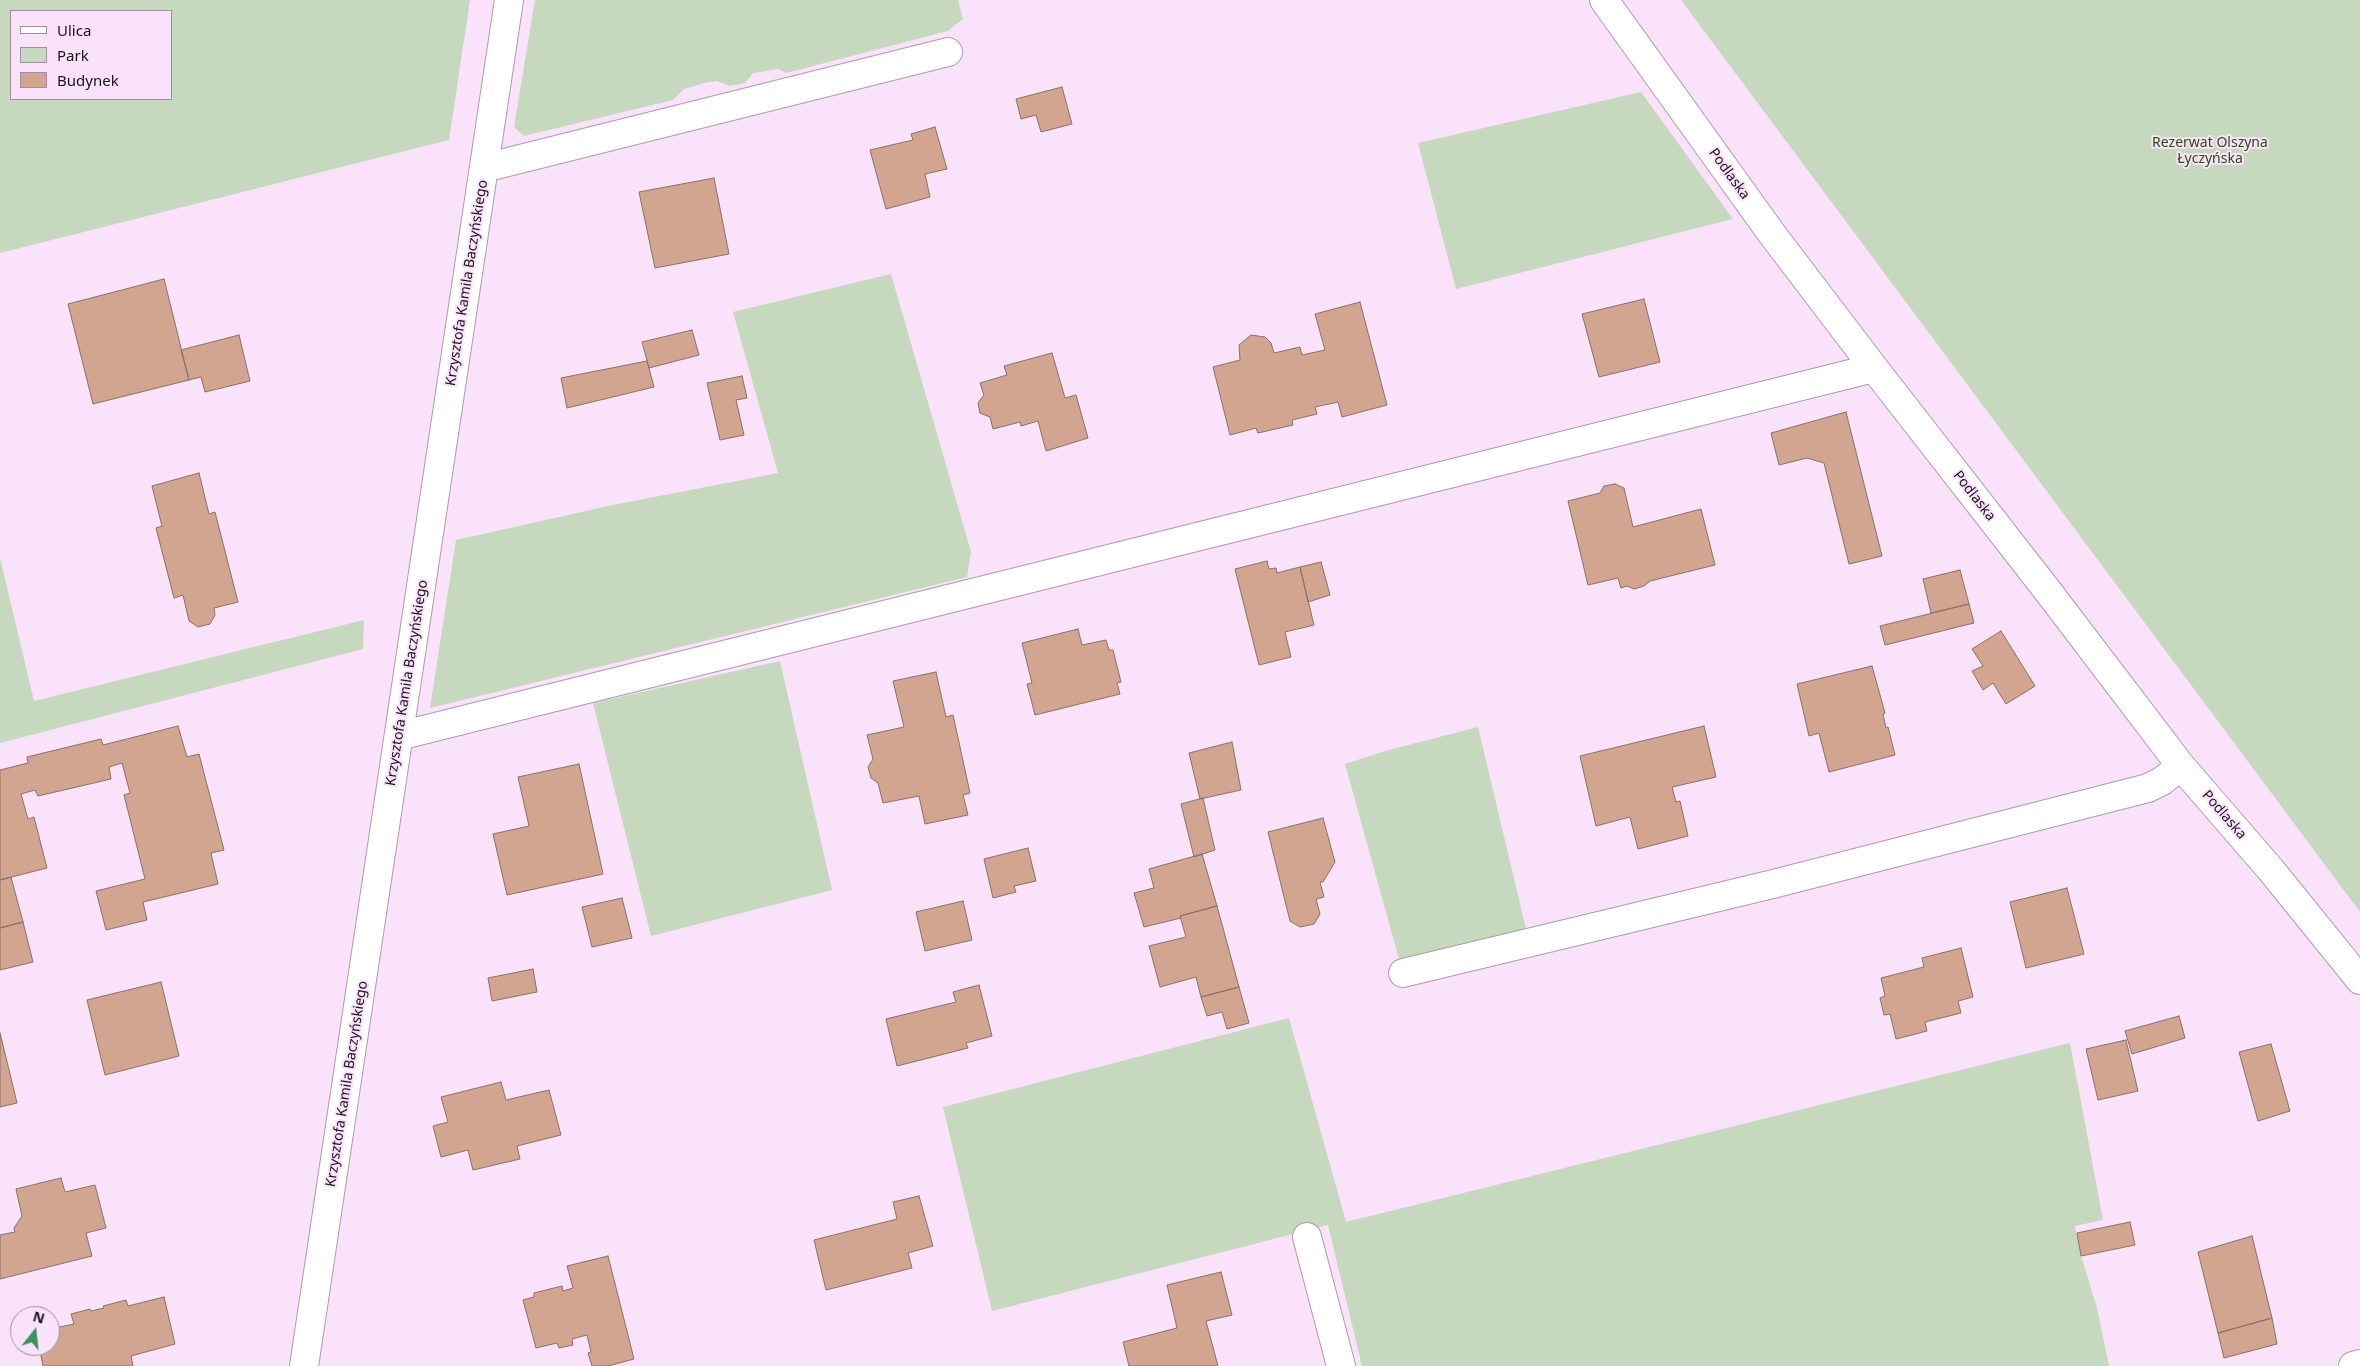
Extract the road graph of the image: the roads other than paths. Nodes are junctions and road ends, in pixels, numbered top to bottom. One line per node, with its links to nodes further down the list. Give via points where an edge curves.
1 (509, 0): 4 (street, Krzysztofa Kamila Baczyńskiego)
2 (1604, 0): 5 (street, Podlaska, via 1772,234)
3 (948, 52): 4 (street)
4 (484, 168): 6 (street, Krzysztofa Kamila Baczyńskiego)
5 (1874, 368): 6 (street); 7 (street, Podlaska)
6 (399, 736): 12 (street, Krzysztofa Kamila Baczyńskiego)
7 (2181, 766): 8 (street, via 2148,788 1774,884); 9 (street, Podlaska)
8 (1403, 973)
9 (2360, 980)
10 (1308, 1237): 13 (street)
11 (2360, 1364): 14 (street)
12 (304, 1366)
13 (1340, 1366)
14 (2354, 1366)

